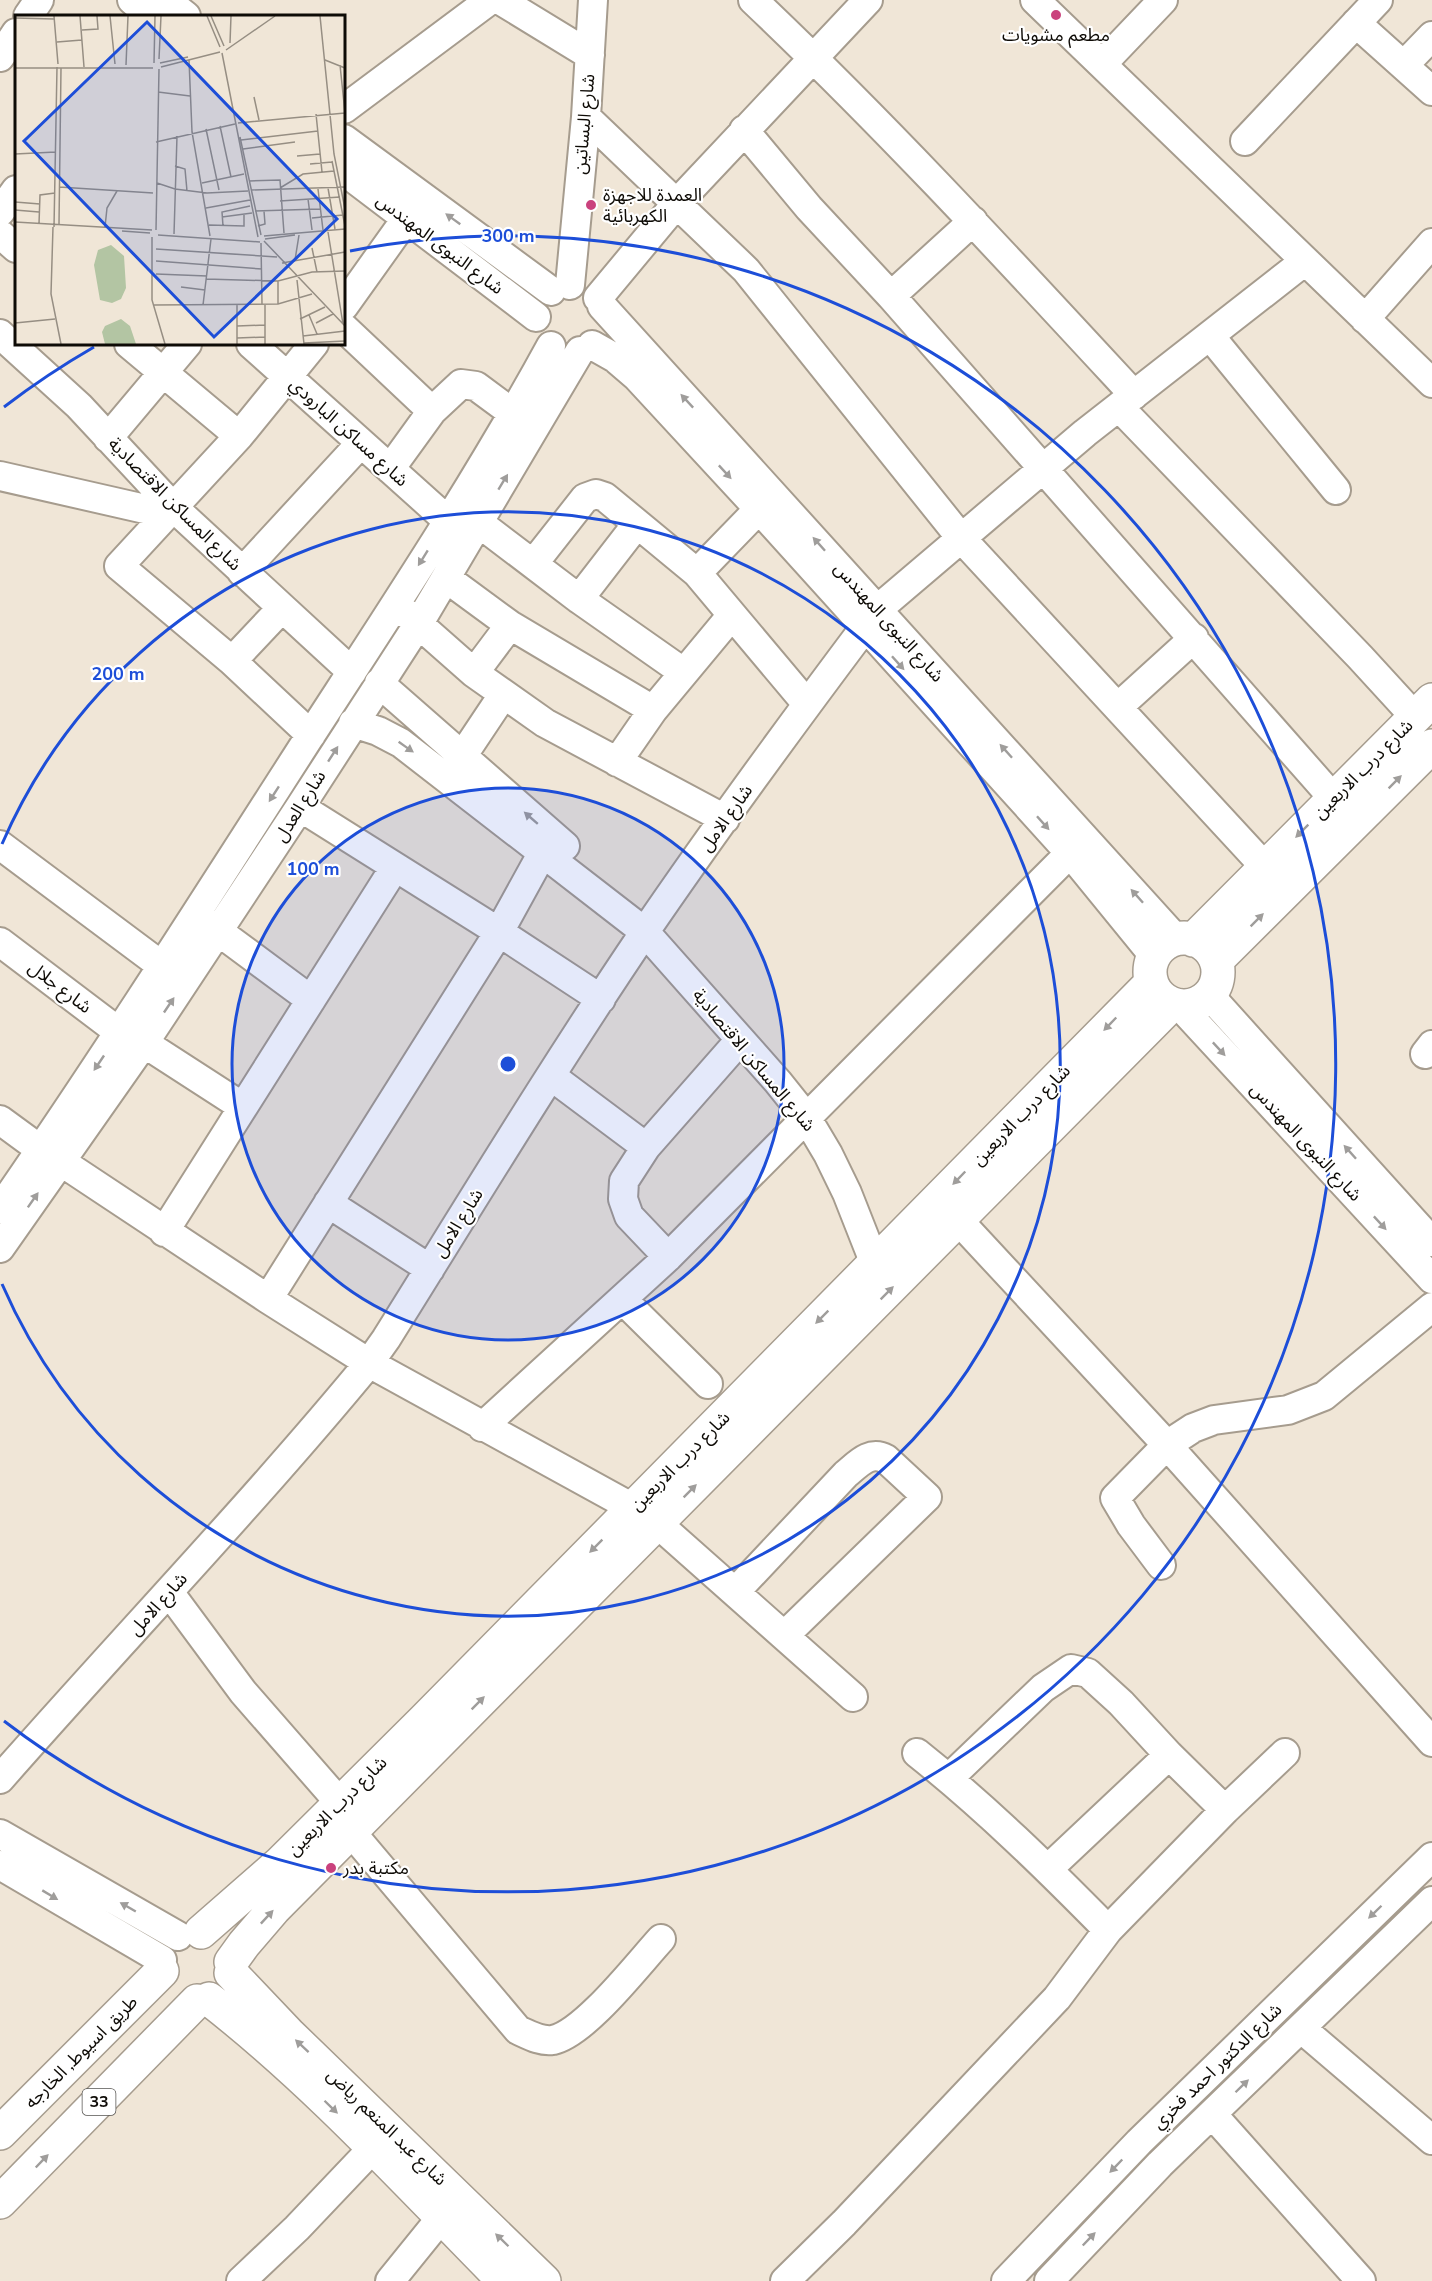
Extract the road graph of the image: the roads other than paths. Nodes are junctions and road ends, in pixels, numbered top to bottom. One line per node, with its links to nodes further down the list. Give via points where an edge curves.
1 (39, 0): 11 (street)
2 (490, 0): 20 (street)
3 (500, 0): 15 (street)
4 (593, 0): 15 (street, شارع البساتين)
5 (753, 0): 16 (street)
6 (868, 0): 16 (street)
7 (1035, 0): 17 (street)
8 (1163, 0): 17 (street)
9 (1378, 0): 13 (street)
10 (148, 9): 12 (street)
11 (28, 15)
12 (181, 15)
13 (1356, 22): 18 (street); 24 (street)
14 (1432, 36): 18 (street)
15 (590, 55): 21 (street, شارع البساتين)
16 (813, 58): 22 (street); 30 (street)
17 (1102, 64): 34 (street)
18 (1404, 65): 19 (street)
19 (1432, 91)
20 (345, 108)
21 (586, 117): 27 (street); 35 (street, شارع البساتين)
22 (744, 130): 27 (street); 36 (street, via 809,208)
23 (345, 140): 35 (street, شارع النبوى المهندس, one-way to 23)
24 (1245, 141)
25 (345, 172): 29 (street, شارع النبوى المهندس)
26 (15, 191): 28 (street)
27 (677, 203): 37 (street); 68 (street, via 746,270)
28 (0, 212)
29 (406, 219): 38 (street); 39 (street, شارع النبوى المهندس)
30 (973, 221): 36 (street); 53 (street)
31 (0, 234): 33 (street)
32 (1432, 243): 40 (street)
33 (15, 247)
34 (1305, 261): 40 (street); 42 (street, شارع الامل)
35 (560, 288): 37 (street, via 590,291); 39 (street, via 541,302)
36 (891, 296): 59 (street)
37 (600, 302): 49 (street, via 604,327); 77 (street, شارع النبوى المهندس, one-way to 37)
38 (345, 305)
39 (537, 317): 48 (street, via 538,328)
40 (1365, 319): 52 (street)
41 (345, 329): 54 (street)
42 (1210, 336): 53 (street, شارع الامل); 62 (street)
43 (16, 345): 57 (street, شارع المساكن الاقتصادية)
44 (130, 345): 50 (street)
45 (186, 345): 50 (street)
46 (252, 345): 51 (street, شارع مساكن البارودي)
47 (313, 345): 51 (street)
48 (551, 346): 49 (street, via 560,351); 55 (street, شارع العدل)
49 (586, 348): 63 (street, شارع النبوى المهندس, one-way to 63, via 615,358 636,376); 66 (street, شارع العدل, one-way to 49)
50 (163, 372): 56 (street); 57 (street)
51 (288, 377): 56 (street); 58 (street, شارع مساكن البارودي)
52 (1432, 383)
53 (1127, 401): 59 (street, شارع الامل); 89 (street)
54 (432, 411): 55 (street, via 464,383 476,386); 60 (street)
55 (514, 414): 65 (street, شارع العدل)
56 (238, 435): 64 (street)
57 (108, 438): 64 (street, شارع المساكن الاقتصادية)
58 (362, 443): 60 (street, شارع مساكن البارودي); 70 (street)
59 (1043, 468): 68 (street, شارع الامل); 80 (street)
60 (390, 469): 65 (street, شارع مساكن البارودي)
61 (0, 476): 64 (street)
62 (1336, 490)
63 (759, 509): 71 (street); 77 (street, شارع النبوى المهندس)
64 (170, 511): 70 (street, شارع المساكن الاقتصادية); 81 (street, via 119,566)
65 (447, 520): 74 (street, شارع العدل, one-way to 74)
66 (479, 523): 69 (street); 72 (street, شارع العدل)
67 (637, 524): 69 (street, via 605,497 591,495); 71 (street); 73 (street)
68 (961, 538): 77 (street, شارع الامل); 88 (street)
69 (533, 564): 73 (street)
70 (242, 572): 75 (street, شارع المساكن الاقتصادية)
71 (697, 573): 76 (street)
72 (446, 578): 78 (street, شارع العدل); 79 (street)
73 (579, 598): 83 (street)
74 (395, 604): 78 (street); 82 (street, شارع العدل)
75 (282, 608): 81 (street); 82 (street, شارع المساكن الاقتصادية)
76 (732, 615): 83 (street); 87 (street)
77 (871, 618): 87 (street, شارع الامل); 101 (street, شارع النبوى المهندس, one-way to 101); 109 (street, شارع النبوى المهندس, one-way to 77)
78 (419, 623): 84 (street); 85 (street, شارع العدل)
79 (510, 625): 84 (street); 90 (street)
80 (1194, 638): 88 (street); 96 (street)
81 (232, 661): 92 (street)
82 (352, 672): 92 (street, شارع العدل)
83 (683, 672): 90 (street)
84 (474, 673): 86 (street)
85 (379, 683): 91 (street, شارع العدل); 94 (street, شارع المساكن الاقتصادية)
86 (503, 695): 94 (street); 95 (street)
87 (807, 704): 98 (street, شارع الامل)
88 (1118, 707): 103 (street)
89 (1424, 708): 96 (highway, شارع درب الاربعين)
90 (653, 711): 95 (street)
91 (353, 723): 97 (street, شارع العدل, one-way to 91); 100 (street, شارع المساكن الاقتصادية, one-way to 100, via 401,743)
92 (311, 735): 104 (street, شارع العدل, one-way to 104)
93 (1432, 746): 109 (highway, شارع درب الاربعين, one-way to 93)
94 (461, 758): 106 (street, شارع المساكن الاقتصادية, one-way to 94, via 641,919 621,894)
95 (617, 762): 98 (street)
96 (1334, 799): 103 (highway, شارع درب الاربعين, one-way to 103)
97 (300, 807): 102 (street); 104 (street, شارع العدل)
98 (725, 819): 106 (street, شارع الامل)
99 (0, 845): 108 (street)
100 (543, 852): 105 (street); 106 (street, شارع المساكن الاقتصادية)
101 (1070, 853): 109 (street, شارع النبوى المهندس); 116 (street)
102 (395, 867): 105 (street); 111 (street)
103 (1265, 867): 109 (highway, شارع درب الاربعين)
104 (207, 923): 108 (street, شارع العدل); 111 (street); 112 (street, شارع العدل, one-way to 104)
105 (499, 932): 110 (street); 120 (street)
106 (645, 932): 110 (street, شارع الامل); 113 (street, شارع المساكن الاقتصادية)
107 (0, 942): 112 (street, شارع جلال)
108 (162, 966): 112 (street, شارع العدل)
109 (1181, 973): 122 (highway, شارع درب الاربعين); 124 (street, شارع النبوى المهندس, one-way to 109); 127 (highway, شارع درب الاربعين, one-way to 127); 129 (street, شارع النبوى المهندس, one-way to 129)
110 (601, 999): 114 (street, شارع الامل)
111 (311, 1000): 115 (street)
112 (131, 1037): 115 (street, شارع جلال); 119 (street, شارع العدل)
113 (740, 1040): 116 (street, شارع المساكن الاقتصادية); 118 (street)
114 (550, 1076): 118 (street); 128 (street, شارع الامل)
115 (243, 1107): 123 (street)
116 (806, 1117): 126 (street); 127 (street, شارع المساكن الاقتصادية, via 847,1193)
117 (0, 1120): 119 (street)
118 (646, 1147): 126 (street, via 624,1181 623,1199 629,1216)
119 (51, 1156): 121 (street, شارع العدل); 123 (street); 125 (street, شارع العدل, one-way to 119)
120 (328, 1203): 128 (street); 130 (street)
121 (0, 1209)
122 (959, 1221): 136 (street); 137 (highway, شارع درب الاربعين, one-way to 122)
123 (164, 1232): 130 (street)
124 (1432, 1242)
125 (0, 1248)
126 (668, 1257): 131 (street)
127 (875, 1264): 137 (highway, شارع درب الاربعين, one-way to 137)
128 (430, 1269): 133 (street, شارع الامل)
129 (1432, 1279)
130 (268, 1299): 133 (street)
131 (622, 1299): 134 (street); 135 (street)
132 (1432, 1307): 136 (street, via 1324,1396 1288,1410 1214,1420)
133 (369, 1363): 135 (street); 139 (street, شارع الامل)
134 (708, 1384)
135 (482, 1427): 137 (street)
136 (1167, 1445): 138 (street, via 1115,1498); 143 (street)
137 (645, 1516): 140 (street); 150 (highway, شارع درب الاربعين)
138 (1161, 1565)
139 (170, 1592): 148 (street, شارع الامل); 150 (street, via 243,1692)
140 (735, 1592): 141 (street); 141 (street, via 846,1474 871,1456 886,1459 927,1497)
141 (785, 1635): 142 (street)
142 (853, 1697)
143 (1432, 1742)
144 (917, 1753): 147 (street)
145 (1285, 1753): 149 (street)
146 (1170, 1755): 147 (street, via 1088,1673 1071,1669 1043,1688); 149 (street); 154 (street)
147 (949, 1778): 154 (street)
148 (0, 1779)
149 (1225, 1810): 157 (street)
150 (345, 1817): 158 (street, via 518,2030 540,2040 554,2040 593,2014); 159 (highway, شارع درب الاربعين); 160 (highway, شارع درب الاربعين, one-way to 150)
151 (0, 1834): 159 (street, one-way to 151)
152 (1432, 1857): 155 (street, شارع الدكتور احمد فخري)
153 (0, 1865): 159 (street, one-way to 159)
154 (1048, 1869): 157 (street)
155 (1408, 1880): 156 (street); 166 (street, شارع الدكتور احمد فخري, one-way to 166)
156 (1431, 1902): 162 (street, شارع الدكتور احمد فخري)
157 (1108, 1930): 175 (street, via 1057,1998)
158 (661, 1939)
159 (176, 1950): 160 (highway, via 215,1937 226,1948); 161 (highway, via 165,1983 185,1999); 164 (highway, طريق اسيوط, الخارجه)
160 (231, 1967): 161 (highway, via 219,1993); 174 (highway, شارع عبد المنعم رياض, one-way to 160, via 289,2034)
161 (203, 2000): 167 (highway, شارع عبد المنعم رياض, one-way to 167, via 275,2053); 169 (highway, 33, one-way to 161)
162 (1302, 2029): 163 (street, شارع الدكتور احمد فخري, one-way to 162); 165 (street)
163 (1212, 2114): 168 (street, شارع الدكتور احمد فخري); 178 (street)
164 (0, 2133)
165 (1432, 2140)
166 (1139, 2142): 168 (street); 176 (street, شارع الدكتور احمد فخري, one-way to 176)
167 (373, 2148): 170 (highway, شارع عبد المنعم رياض); 171 (street, via 297,2229)
168 (1160, 2164): 177 (street, شارع الدكتور احمد فخري, one-way to 168)
169 (0, 2202)
170 (441, 2218): 172 (street); 173 (highway, شارع عبد المنعم رياض)
171 (241, 2281)
172 (390, 2281)
173 (504, 2281)
174 (544, 2281)
175 (785, 2281)
176 (1006, 2281)
177 (1049, 2281)
178 (1361, 2281)

